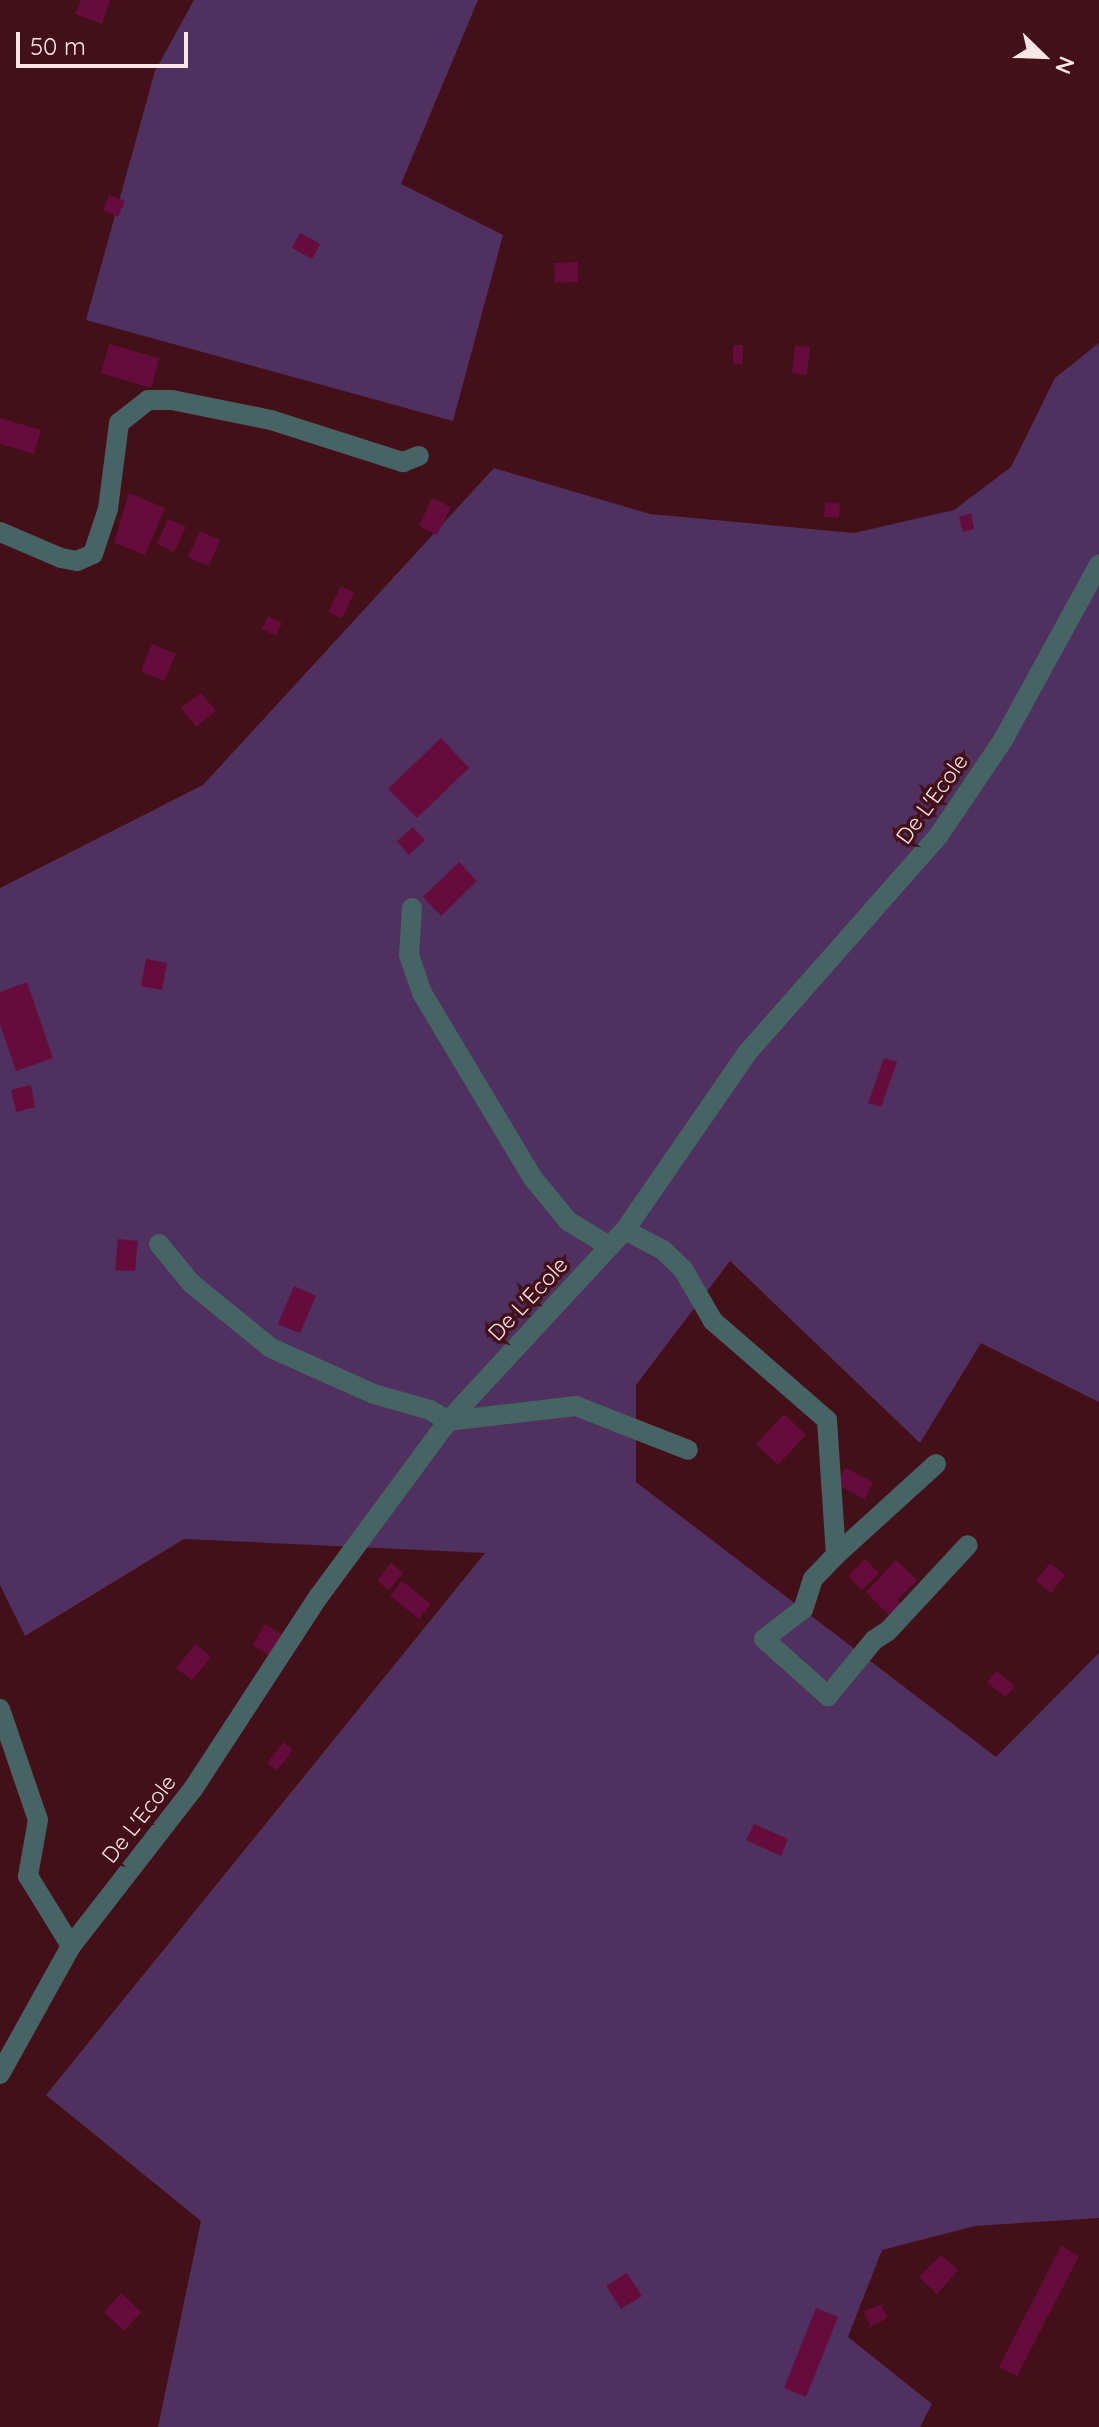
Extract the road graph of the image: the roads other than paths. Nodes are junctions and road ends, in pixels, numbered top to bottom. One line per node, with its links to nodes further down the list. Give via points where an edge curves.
1 (419, 456): 2 (street, via 393,460 271,420 148,400 119,423 108,509 93,554 77,561 61,558)
2 (0, 532)
3 (1099, 565): 5 (street, De L'Ecole, via 1003,740 939,835 747,1053)
4 (412, 908): 7 (street, via 409,955 422,993 532,1177 568,1221)
5 (625, 1230): 7 (street, De L'Ecole); 12 (street, via 663,1250 683,1269 713,1321 827,1420)
6 (159, 1244): 8 (street, via 191,1283 271,1348)
7 (609, 1246): 8 (street, De L'Ecole)
8 (448, 1421): 9 (street, via 576,1406); 14 (street, De L'Ecole, via 319,1596 193,1789)
9 (688, 1450)
10 (936, 1464): 12 (street)
11 (968, 1545): 12 (street, via 874,1640 828,1696 764,1639 803,1609 813,1579)
12 (836, 1555)
13 (0, 1709): 14 (street, via 38,1820 28,1876)
14 (71, 1946): 15 (street, De L'Ecole)
15 (0, 2074)

